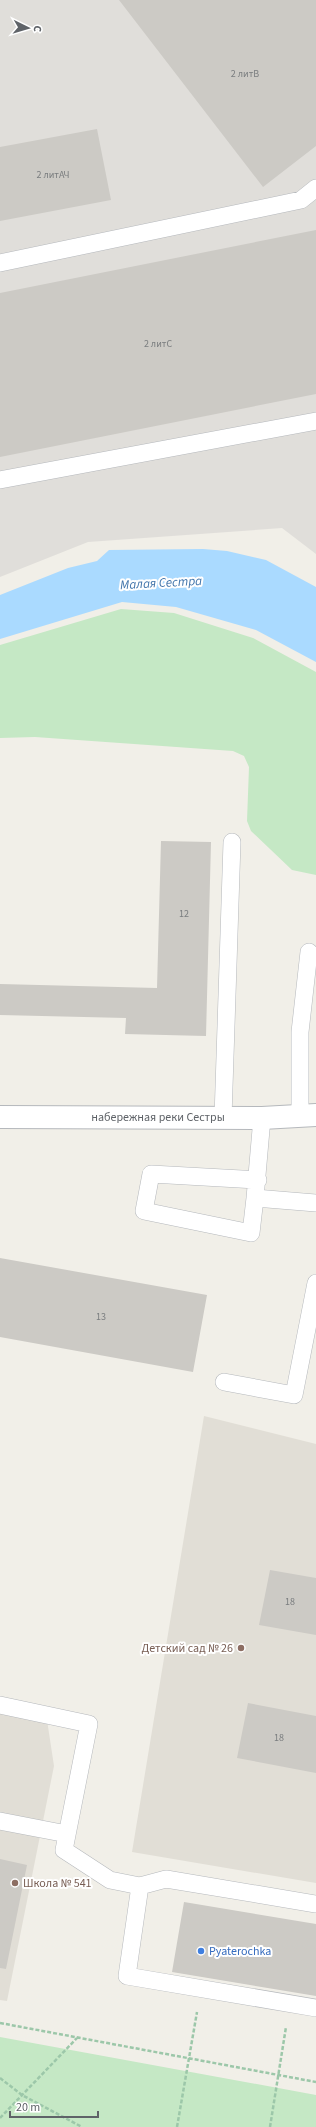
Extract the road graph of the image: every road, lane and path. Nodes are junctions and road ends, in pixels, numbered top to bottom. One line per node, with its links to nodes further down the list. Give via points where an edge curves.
1 (316, 188): 2 (lane)
2 (308, 199): 3 (lane)
3 (0, 263)
4 (316, 421): 5 (lane)
5 (0, 480)
6 (232, 842): 10 (lane)
7 (309, 952): 9 (lane, via 300,1032)
8 (0, 1116): 10 (street, набережная реки Сестры)
9 (308, 1116): 11 (street, набережная реки Сестры)
10 (223, 1118): 11 (street, набережная реки Сестры)
11 (262, 1118): 12 (lane)
12 (258, 1180): 13 (lane); 13 (lane, via 151,1174 144,1211 252,1233)
13 (256, 1198): 14 (lane)
14 (316, 1203)
15 (316, 1283): 16 (lane, via 294,1395)
16 (224, 1382)
17 (0, 1705): 19 (lane, via 89,1724)
18 (0, 1821): 19 (lane)
19 (67, 1834): 20 (lane, via 64,1850 110,1880)
20 (140, 1886): 21 (lane, via 166,1879); 23 (lane, via 127,1976)
21 (316, 1904)
22 (198, 2006): 27 (path)
23 (316, 2008)
24 (287, 2022): 28 (path)
25 (0, 2023): 26 (path)
26 (78, 2038): 27 (path); 31 (path)
27 (189, 2058): 28 (path); 34 (path)
28 (278, 2075): 30 (path); 35 (path)
29 (0, 2078): 31 (path)
30 (316, 2082)
31 (22, 2095): 32 (path); 33 (path)
32 (0, 2118)
33 (82, 2127)
34 (177, 2127)
35 (270, 2127)

